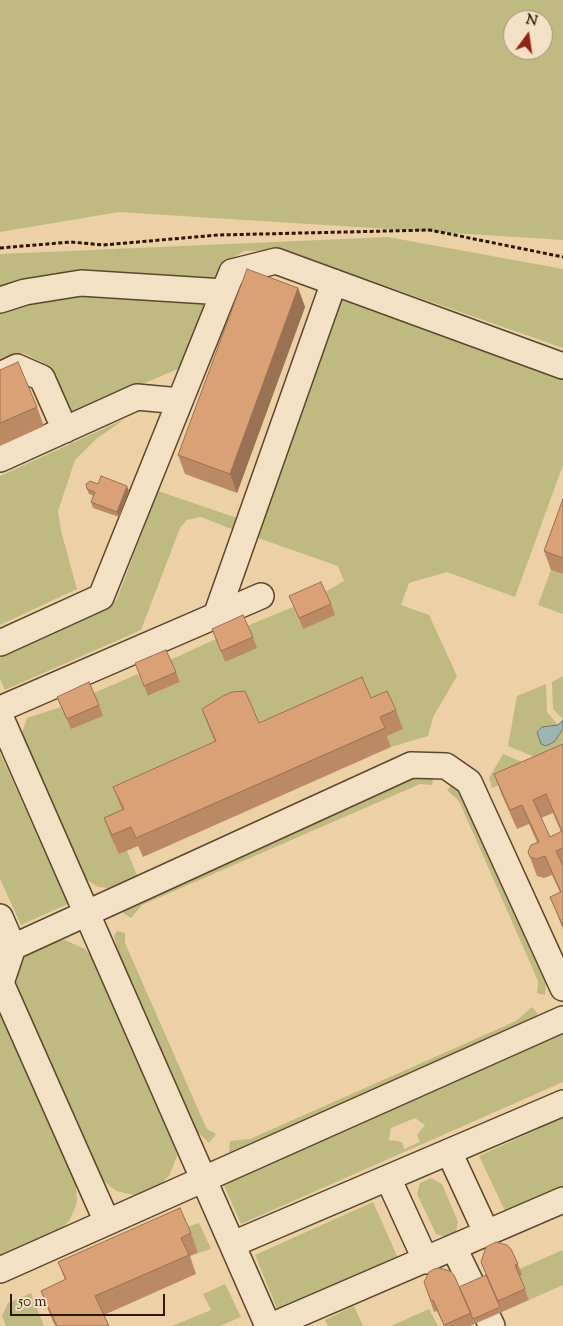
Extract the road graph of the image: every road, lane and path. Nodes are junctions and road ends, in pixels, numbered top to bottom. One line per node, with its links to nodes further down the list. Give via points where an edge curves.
1 (334, 282): 2 (lane, via 276,260 232,272); 4 (lane); 10 (lane)
2 (224, 292): 3 (lane, via 81,283 25,292); 6 (lane)
3 (0, 300)
4 (563, 366)
5 (0, 375): 7 (lane, via 17,367 42,378)
6 (180, 401): 7 (lane, via 137,397); 11 (lane, via 101,597)
7 (65, 430): 8 (lane)
8 (0, 459)
9 (261, 596): 10 (lane)
10 (216, 616): 12 (lane)
11 (0, 643)
12 (0, 709)
13 (0, 716): 14 (lane)
14 (87, 913): 16 (lane); 17 (lane, via 411,765 446,766 469,782); 22 (lane)
15 (0, 917): 16 (lane)
16 (13, 947): 24 (lane, via 0,983)
17 (563, 988)
18 (563, 1019): 22 (lane)
19 (563, 1103): 20 (lane)
20 (449, 1152): 21 (lane); 25 (lane)
21 (388, 1178): 26 (lane); 28 (lane)
22 (204, 1179): 24 (lane); 26 (lane)
23 (563, 1200): 25 (lane)
24 (107, 1222): 29 (lane)
25 (487, 1234): 27 (lane)
26 (232, 1244): 30 (lane)
27 (454, 1248): 28 (lane); 31 (lane)
28 (426, 1260): 30 (lane)
29 (0, 1270)
30 (275, 1325)
31 (492, 1326)

